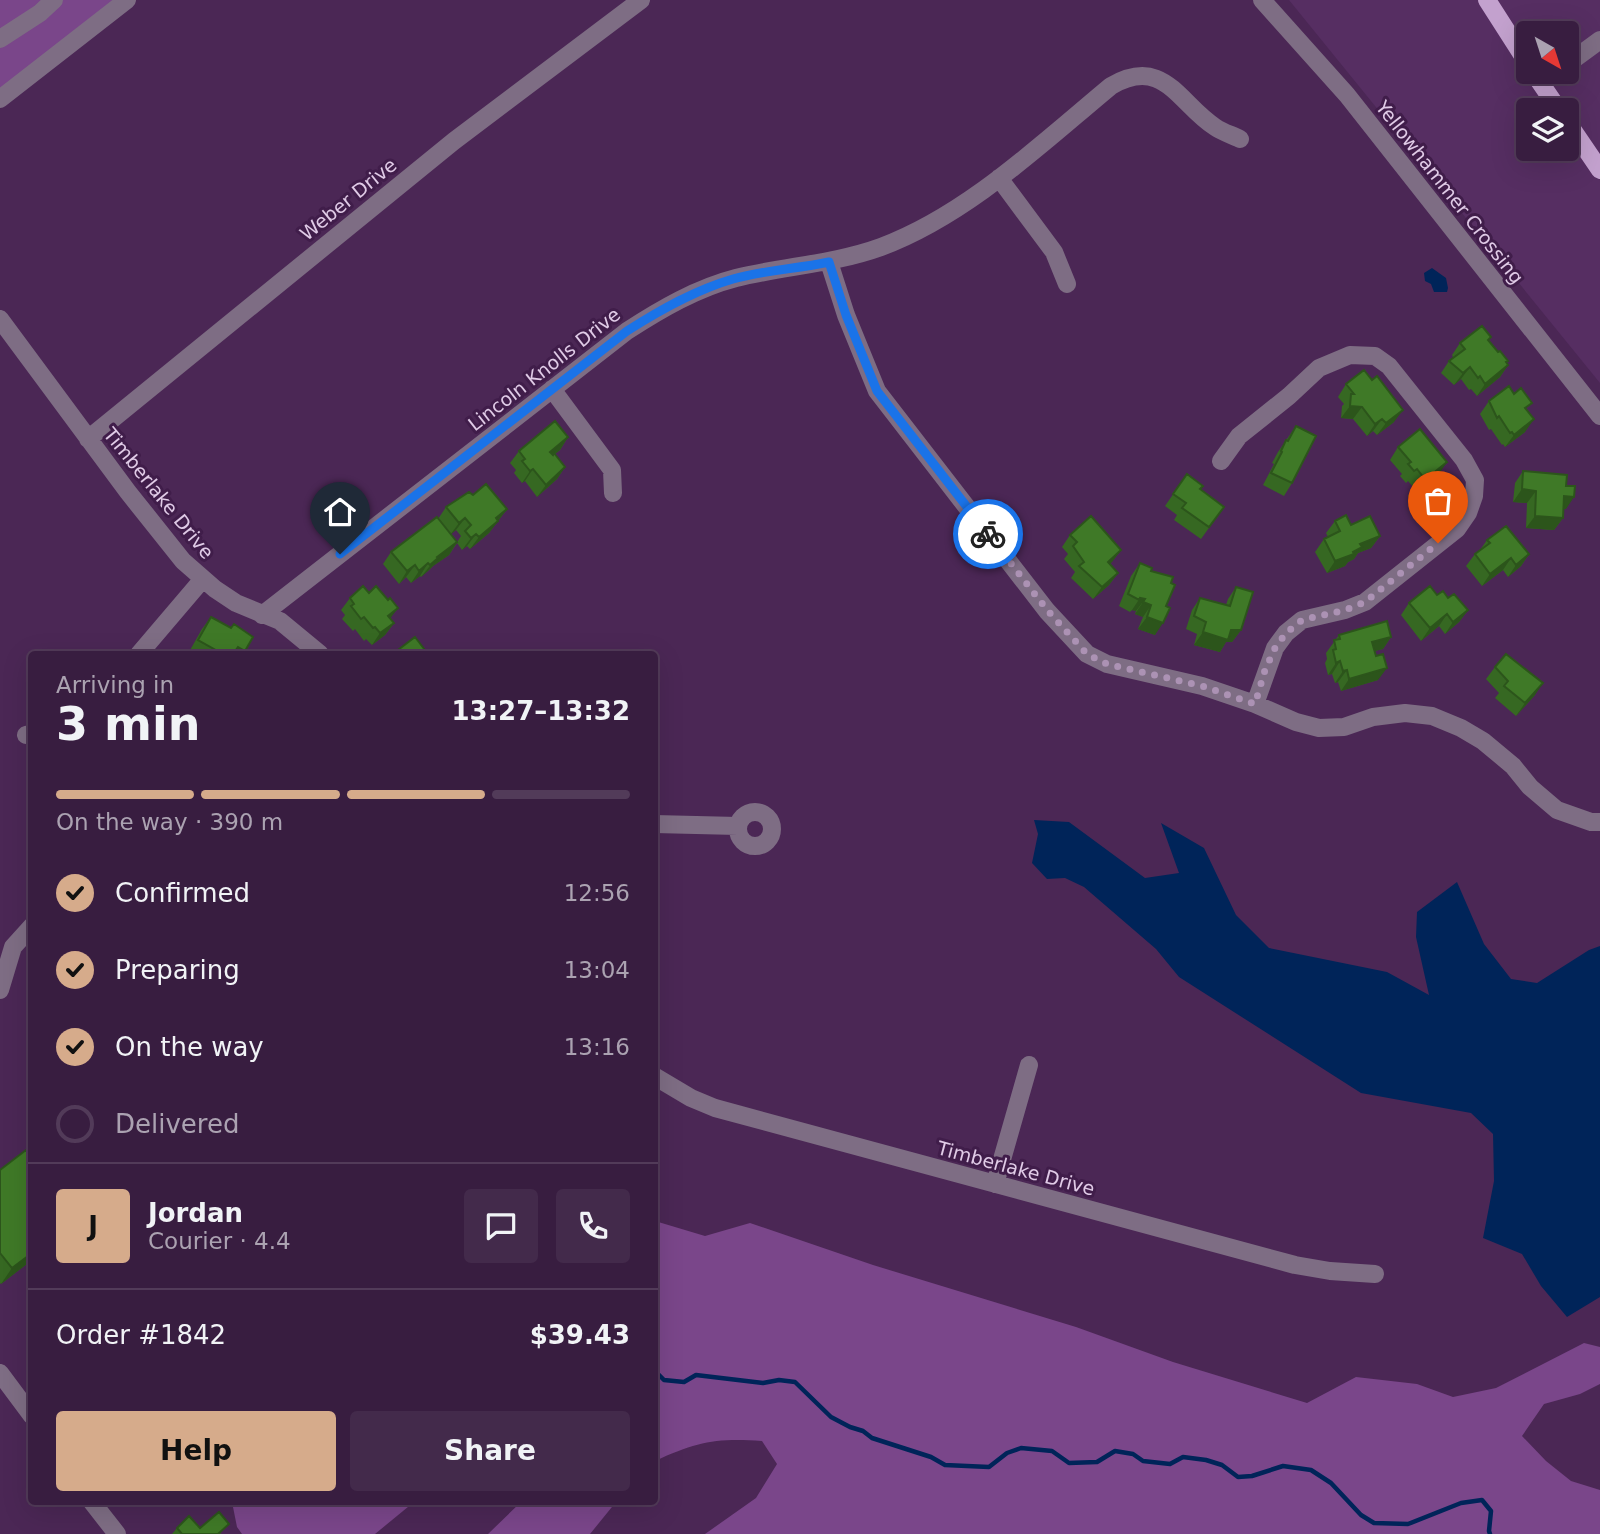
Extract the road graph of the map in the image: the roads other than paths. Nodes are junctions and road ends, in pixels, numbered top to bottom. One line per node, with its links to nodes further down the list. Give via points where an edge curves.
1 (54, 0): 6 (street)
2 (127, 0): 10 (street)
3 (641, 0): 20 (street, Weber Drive, via 454,141)
4 (1262, 0): 19 (street, Yellowhammer Crossing, via 1347,95)
5 (1487, 0): 8 (main road)
6 (0, 39)
7 (1600, 40): 9 (street)
8 (1516, 45)
9 (1579, 55)
10 (0, 99)
11 (1240, 139): 14 (street, Lincoln Knolls Drive, via 1214,127 1176,89 1156,78 1123,79)
12 (1579, 139): 13 (main road)
13 (1600, 170)
14 (999, 178): 15 (street, Lincoln Knolls Drive, via 906,236); 16 (street, via 1054,253)
15 (829, 262): 18 (street, Lincoln Knolls Drive, via 768,271 696,292 627,331); 27 (street, via 877,391 1048,611 1087,654 1107,664 1202,686)
16 (1067, 284)
17 (0, 319): 20 (street, Timberlake Drive)
18 (552, 389): 22 (street, via 612,470); 24 (street, Lincoln Knolls Drive)
19 (1600, 416)
20 (88, 439): 23 (street, Timberlake Drive)
21 (1221, 461): 27 (street, via 1238,436 1319,368 1350,355 1375,356 1389,366 1475,480 1468,513 1457,529 1365,602 1302,620 1286,633 1265,670)
22 (613, 493)
23 (202, 580): 24 (street, Timberlake Drive); 25 (street)
24 (262, 615): 26 (street, Timberlake Drive, via 280,621)
25 (142, 651)
26 (316, 651)
27 (1255, 704): 28 (street, via 1319,728 1405,713 1432,716 1483,741 1557,810)
28 (1600, 822)
29 (658, 824): 30 (street)
30 (738, 826)
31 (28, 930): 32 (street, via 13,947)
32 (0, 990)
33 (1029, 1065): 35 (street)
34 (658, 1078): 35 (street, Timberlake Drive, via 715,1108)
35 (996, 1184): 36 (street, Timberlake Drive, via 1295,1265)
36 (1375, 1274)
37 (0, 1373): 38 (street)
38 (28, 1411)
39 (94, 1505): 40 (street)
40 (117, 1534)

